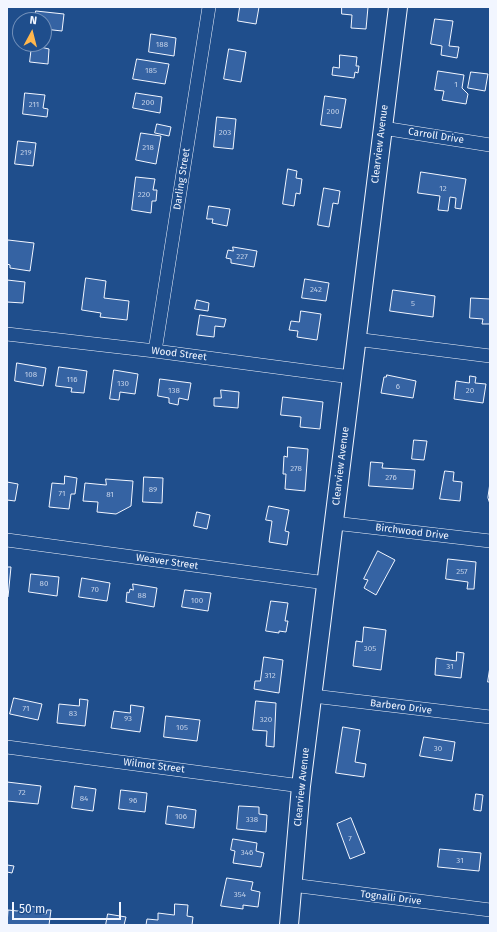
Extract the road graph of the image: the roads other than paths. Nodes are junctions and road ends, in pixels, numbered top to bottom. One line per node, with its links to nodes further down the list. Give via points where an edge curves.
1 (209, 7): 7 (street, Darling Street)
2 (398, 7): 3 (street, Clearview Avenue)
3 (382, 128): 4 (street, Carroll Drive); 6 (street, Clearview Avenue)
4 (490, 145)
5 (7, 334): 7 (street, Wood Street)
6 (355, 339): 8 (street); 9 (street, Clearview Avenue)
7 (155, 351): 9 (street, Wood Street)
8 (490, 356)
9 (351, 377): 10 (street, Clearview Avenue)
10 (334, 523): 12 (street, Birchwood Drive); 13 (street, Clearview Avenue)
11 (7, 540): 13 (street, Weaver Street)
12 (490, 541)
13 (326, 583): 14 (street, Clearview Avenue)
14 (313, 696): 15 (street, Barbero Drive); 17 (street, Clearview Avenue)
15 (490, 717)
16 (7, 747): 17 (street, Wilmot Street)
17 (301, 786): 18 (street, Clearview Avenue)
18 (292, 885): 19 (street, Tognalli Drive); 20 (street, Clearview Avenue)
19 (490, 910)
20 (289, 925)

